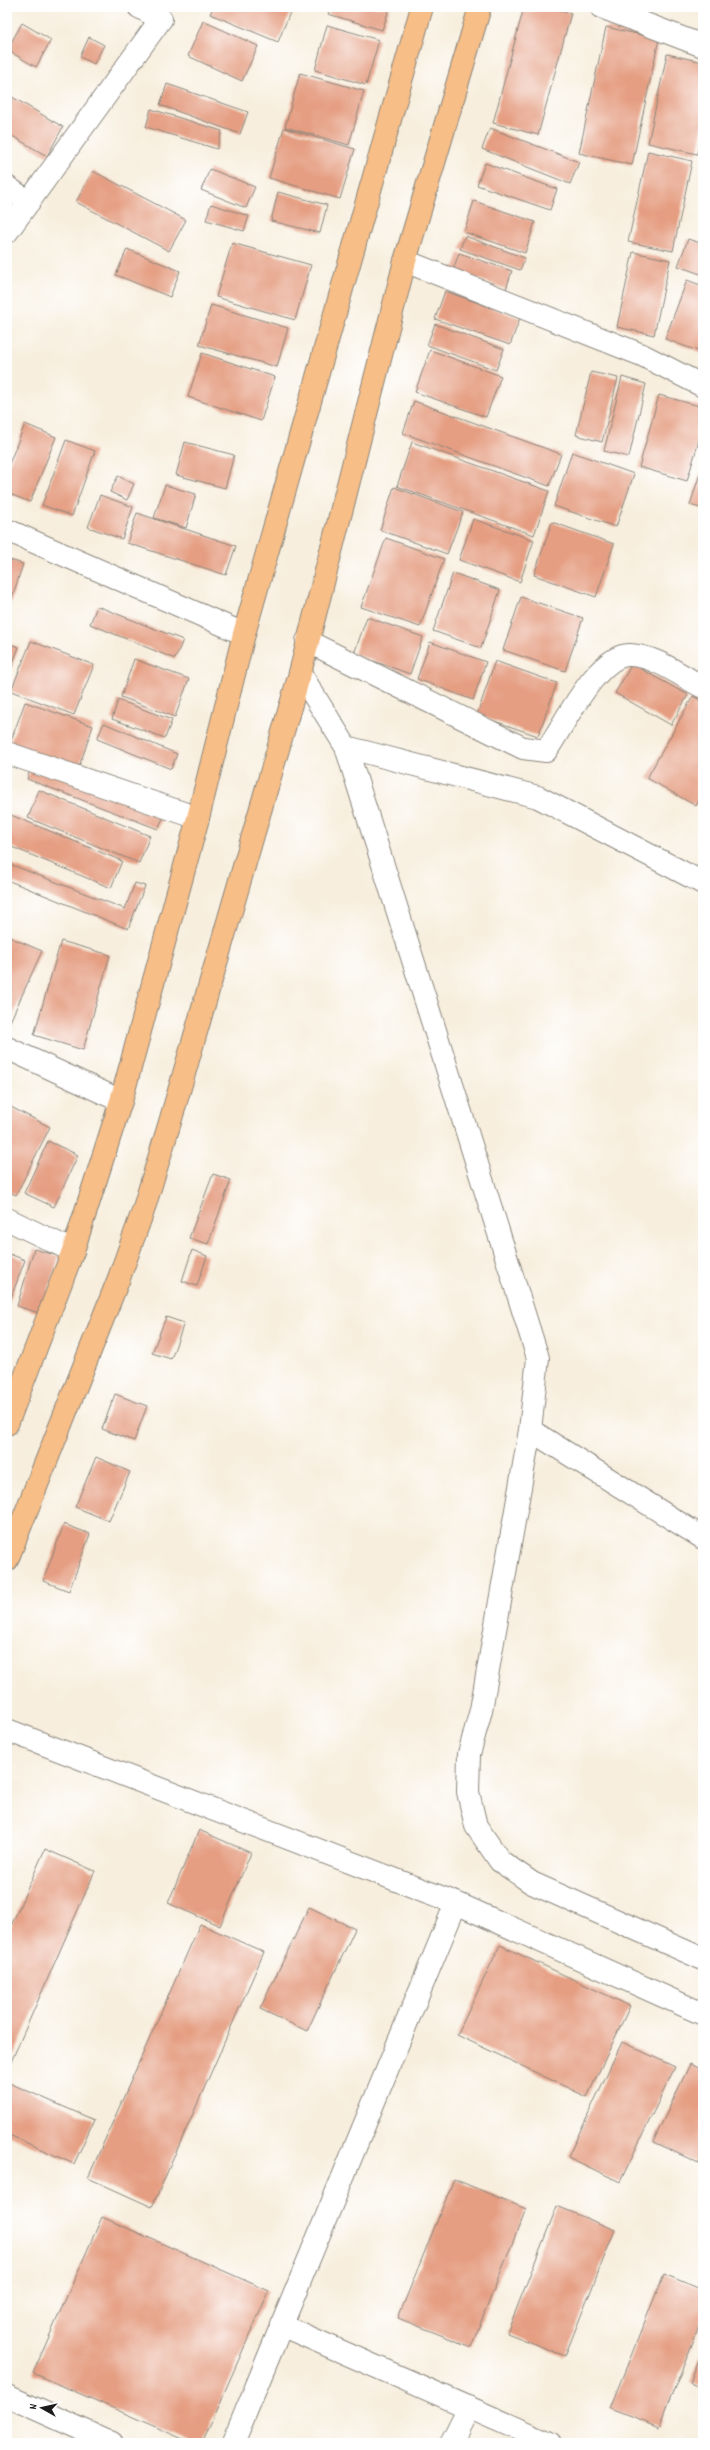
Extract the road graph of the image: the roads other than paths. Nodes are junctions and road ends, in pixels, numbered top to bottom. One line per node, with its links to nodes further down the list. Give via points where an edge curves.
1 (139, 7): 7 (street, via 161,19)
2 (422, 7): 12 (main road)
3 (480, 7): 9 (main road)
4 (601, 7): 5 (street)
5 (703, 46)
6 (7, 187): 7 (street)
7 (29, 202): 8 (street)
8 (7, 232)
9 (405, 261): 10 (street, via 642,355); 13 (main road)
10 (703, 386)
11 (7, 530): 12 (street)
12 (244, 634): 18 (main road)
13 (307, 641): 14 (main road); 15 (street, via 522,748 546,751 562,728 577,698 608,664 629,655 653,660)
14 (300, 672): 16 (street); 27 (main road, via 143,1211)
15 (703, 687)
16 (346, 747): 19 (street, via 538,797); 25 (street, via 538,1358)
17 (8, 757): 18 (street)
18 (198, 818): 21 (main road)
19 (703, 883)
20 (7, 1048): 21 (street)
21 (121, 1101): 23 (main road)
22 (7, 1219): 23 (street)
23 (73, 1251): 24 (main road)
24 (7, 1424)
25 (530, 1430): 26 (street); 30 (street, via 481,1710 469,1754 468,1792 476,1826 500,1861 532,1883)
26 (703, 1538)
27 (7, 1560)
28 (7, 1730): 29 (street)
29 (456, 1903): 31 (street); 32 (street)
30 (703, 1959)
31 (703, 2014)
32 (280, 2325): 34 (street); 36 (street)
33 (7, 2396): 35 (street)
34 (469, 2407): 37 (street); 38 (street)
35 (112, 2443)
36 (233, 2443)
37 (451, 2443)
38 (550, 2443)

